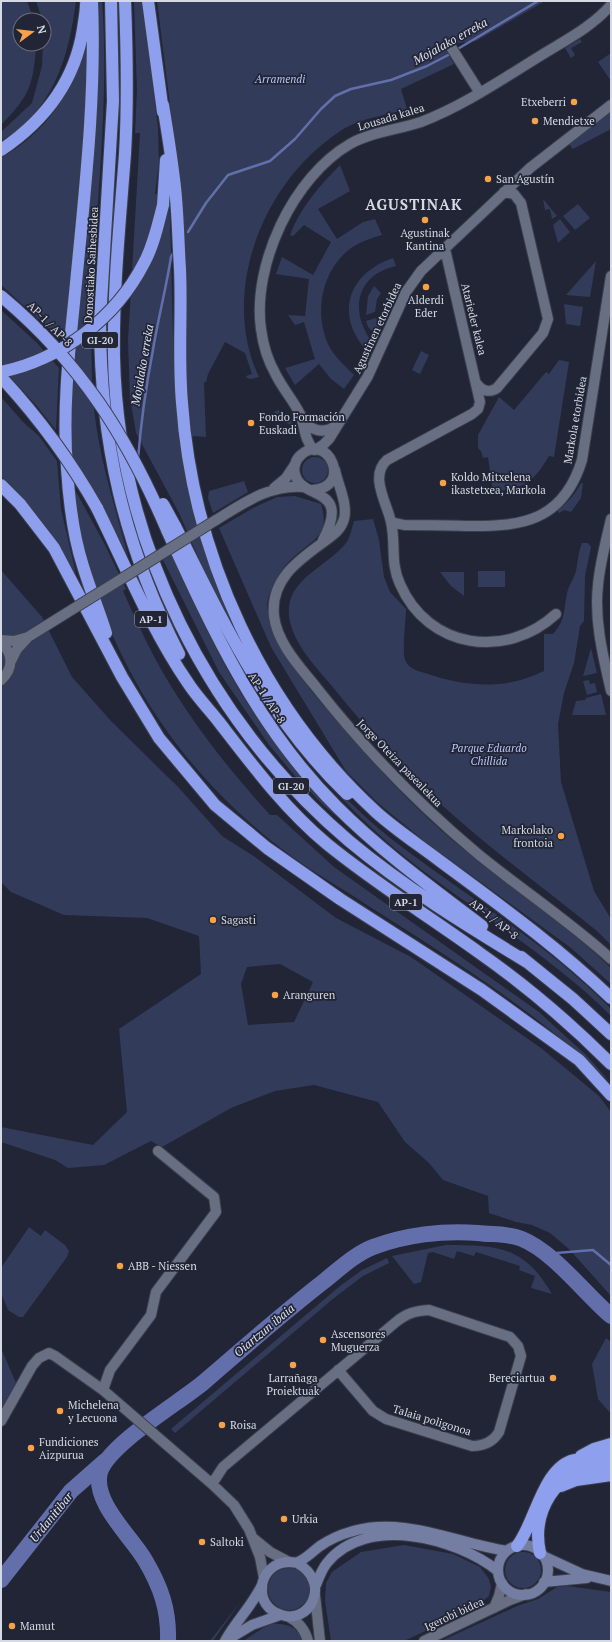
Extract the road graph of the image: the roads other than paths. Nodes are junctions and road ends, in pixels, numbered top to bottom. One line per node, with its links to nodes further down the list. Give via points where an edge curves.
1 (86, 1): 11 (highway, via 82,36 76,59 64,84 36,122 18,139)
2 (92, 1): 35 (highway, via 91,135 68,370 66,442 70,502 83,566)
3 (111, 1): 38 (highway, Donostiako Saihesbidea / GI-20, via 113,101 100,320 105,423 119,499 138,564 179,655)
4 (125, 1): 41 (highway, GI-20, via 127,102 114,357 119,424 134,497 163,586 192,648 227,706 270,762 323,818 372,859 434,904)
5 (148, 1): 10 (highway)
6 (611, 5): 8 (street, Lousada kalea, via 588,26)
7 (451, 47): 8 (street)
8 (480, 93): 19 (street, Lousada kalea, via 420,122 364,137 349,145 330,159 310,180 286,216 274,242 263,277 260,320 270,363)
9 (611, 104): 12 (street, Agustinen etorbidea, via 530,168)
10 (163, 105): 16 (highway, bridge, via 166,160 163,205 157,232 145,262 116,304 80,338 52,354); 39 (highway, via 174,181 180,272 181,388 185,437 196,502 223,588 258,663 278,696 340,776 378,813)
11 (1, 150)
12 (504, 192): 13 (street, Agustinen etorbidea); 18 (street, via 514,194 521,203 548,314 547,324 540,337 497,388 488,391)
13 (445, 249): 18 (street, Atarieder kalea); 20 (street, Agustinen etorbidea, via 421,271 406,292 368,376)
14 (611, 276): 28 (street, Markola etorbidea, via 582,460 575,478 562,497 536,518 508,526 404,525)
15 (1, 296): 29 (highway, AP-1 / AP-8, bridge, via 60,351 99,400 138,458)
16 (1, 372)
17 (1, 377): 38 (highway, AP-1, bridge, via 55,443 85,487 163,642 188,684)
18 (477, 384): 28 (street, Atarieder kalea, via 479,406 472,414 388,460 380,468 379,480)
19 (300, 415): 20 (street, via 308,426 316,430 329,430); 21 (street, Lousada kalea, via 309,443)
20 (340, 422): 21 (street, Agustinen etorbidea, via 326,442)
21 (314, 450): 22 (street, via 299,456); 23 (street, via 320,450 330,456)
22 (294, 466): 25 (street, via 286,478); 26 (street, via 297,480)
23 (335, 470): 26 (street, via 328,485); 30 (street, Jorge Oteiza pasealekua, via 344,506 344,519 338,530)
24 (1, 485): 35 (highway, via 29,515 54,548)
25 (274, 488): 26 (street, via 289,486); 32 (street, bridge, via 243,503)
26 (308, 489): 30 (street, via 323,496 332,512 329,529)
27 (611, 520): 37 (street, via 598,585 599,630)
28 (391, 522): 31 (street, via 393,562 399,583 415,610 439,630 469,641 500,642 530,633)
29 (171, 528): 39 (highway, via 249,670 298,740 334,781 373,819); 41 (highway, AP-1 / AP-8 / AP-1, via 201,606 252,700 287,750 336,806 381,848)
30 (322, 543): 40 (street, Jorge Oteiza pasealekua, via 290,568 280,582 275,599 274,617 278,630 296,660 352,730 425,807 479,854)
31 (556, 614)
32 (28, 637): 33 (street); 34 (street, via 17,649)
33 (1, 641): 34 (street, via 10,654)
34 (11, 661): 36 (street, via 7,674)
35 (122, 677): 45 (highway, via 158,738 214,805 267,848 340,899 482,990 579,1060)
36 (1, 680)
37 (611, 691)
38 (219, 722): 44 (highway, AP-1, via 261,778 325,842 368,877 519,982 575,1028)
39 (532, 932): 42 (highway)
40 (611, 959)
41 (527, 962): 43 (highway, AP-1 / AP-8 / AP-1)
42 (611, 998)
43 (611, 1034)
44 (611, 1064)
45 (611, 1095)
46 (158, 1151): 48 (street, via 214,1197 216,1212 156,1292 151,1315 110,1370)
47 (338, 1370): 47 (street, Talaia poligonoa, via 406,1314 429,1310 510,1337 515,1341 521,1356 499,1432 496,1437 480,1446 472,1446 386,1419 373,1411); 58 (street, Talaia poligonoa, via 224,1468)
48 (103, 1390): 49 (street, via 49,1353 39,1358 32,1366); 58 (street)
49 (1, 1421)
50 (611, 1444): 53 (highway)
51 (611, 1450): 53 (highway)
52 (611, 1455): 53 (highway)
53 (572, 1460): 61 (highway, via 557,1472 545,1487 525,1534)
54 (611, 1462): 55 (highway)
55 (590, 1466): 56 (highway); 59 (highway, via 570,1474)
56 (611, 1466)
57 (611, 1475): 59 (highway, via 576,1480)
58 (212, 1484): 60 (street, via 240,1512)
59 (556, 1488): 62 (highway, via 541,1515 538,1536)
60 (253, 1538): 63 (street, via 270,1552); 67 (street)
61 (512, 1548): 62 (main road, via 530,1546); 63 (main road, via 418,1530 369,1527 327,1541); 64 (main road, via 500,1560)
62 (542, 1554): 65 (main road, via 569,1569); 68 (main road, via 547,1566)
63 (293, 1562): 67 (main road, via 274,1566); 70 (main road, via 309,1572)
64 (498, 1571): 69 (main road); 70 (main road, via 479,1558 445,1544 387,1535 360,1541 336,1553 326,1564)
65 (596, 1578): 66 (main road); 68 (main road)
66 (611, 1581)
67 (263, 1582): 74 (main road, via 264,1600 268,1607); 75 (main road)
68 (544, 1582): 71 (main road, via 536,1590)
69 (502, 1583): 71 (main road, via 510,1591); 73 (street, Igerobi bidea)
70 (316, 1585): 72 (main road)
71 (526, 1594): 73 (street, Igerobi bidea)
72 (315, 1596): 74 (main road, via 306,1611 298,1615); 77 (street)
73 (494, 1608): 78 (street, Igerobi bidea)
74 (284, 1616): 75 (main road, via 252,1625); 76 (street, via 300,1625)
75 (225, 1641)
76 (308, 1641)
77 (320, 1641)
78 (424, 1641)

